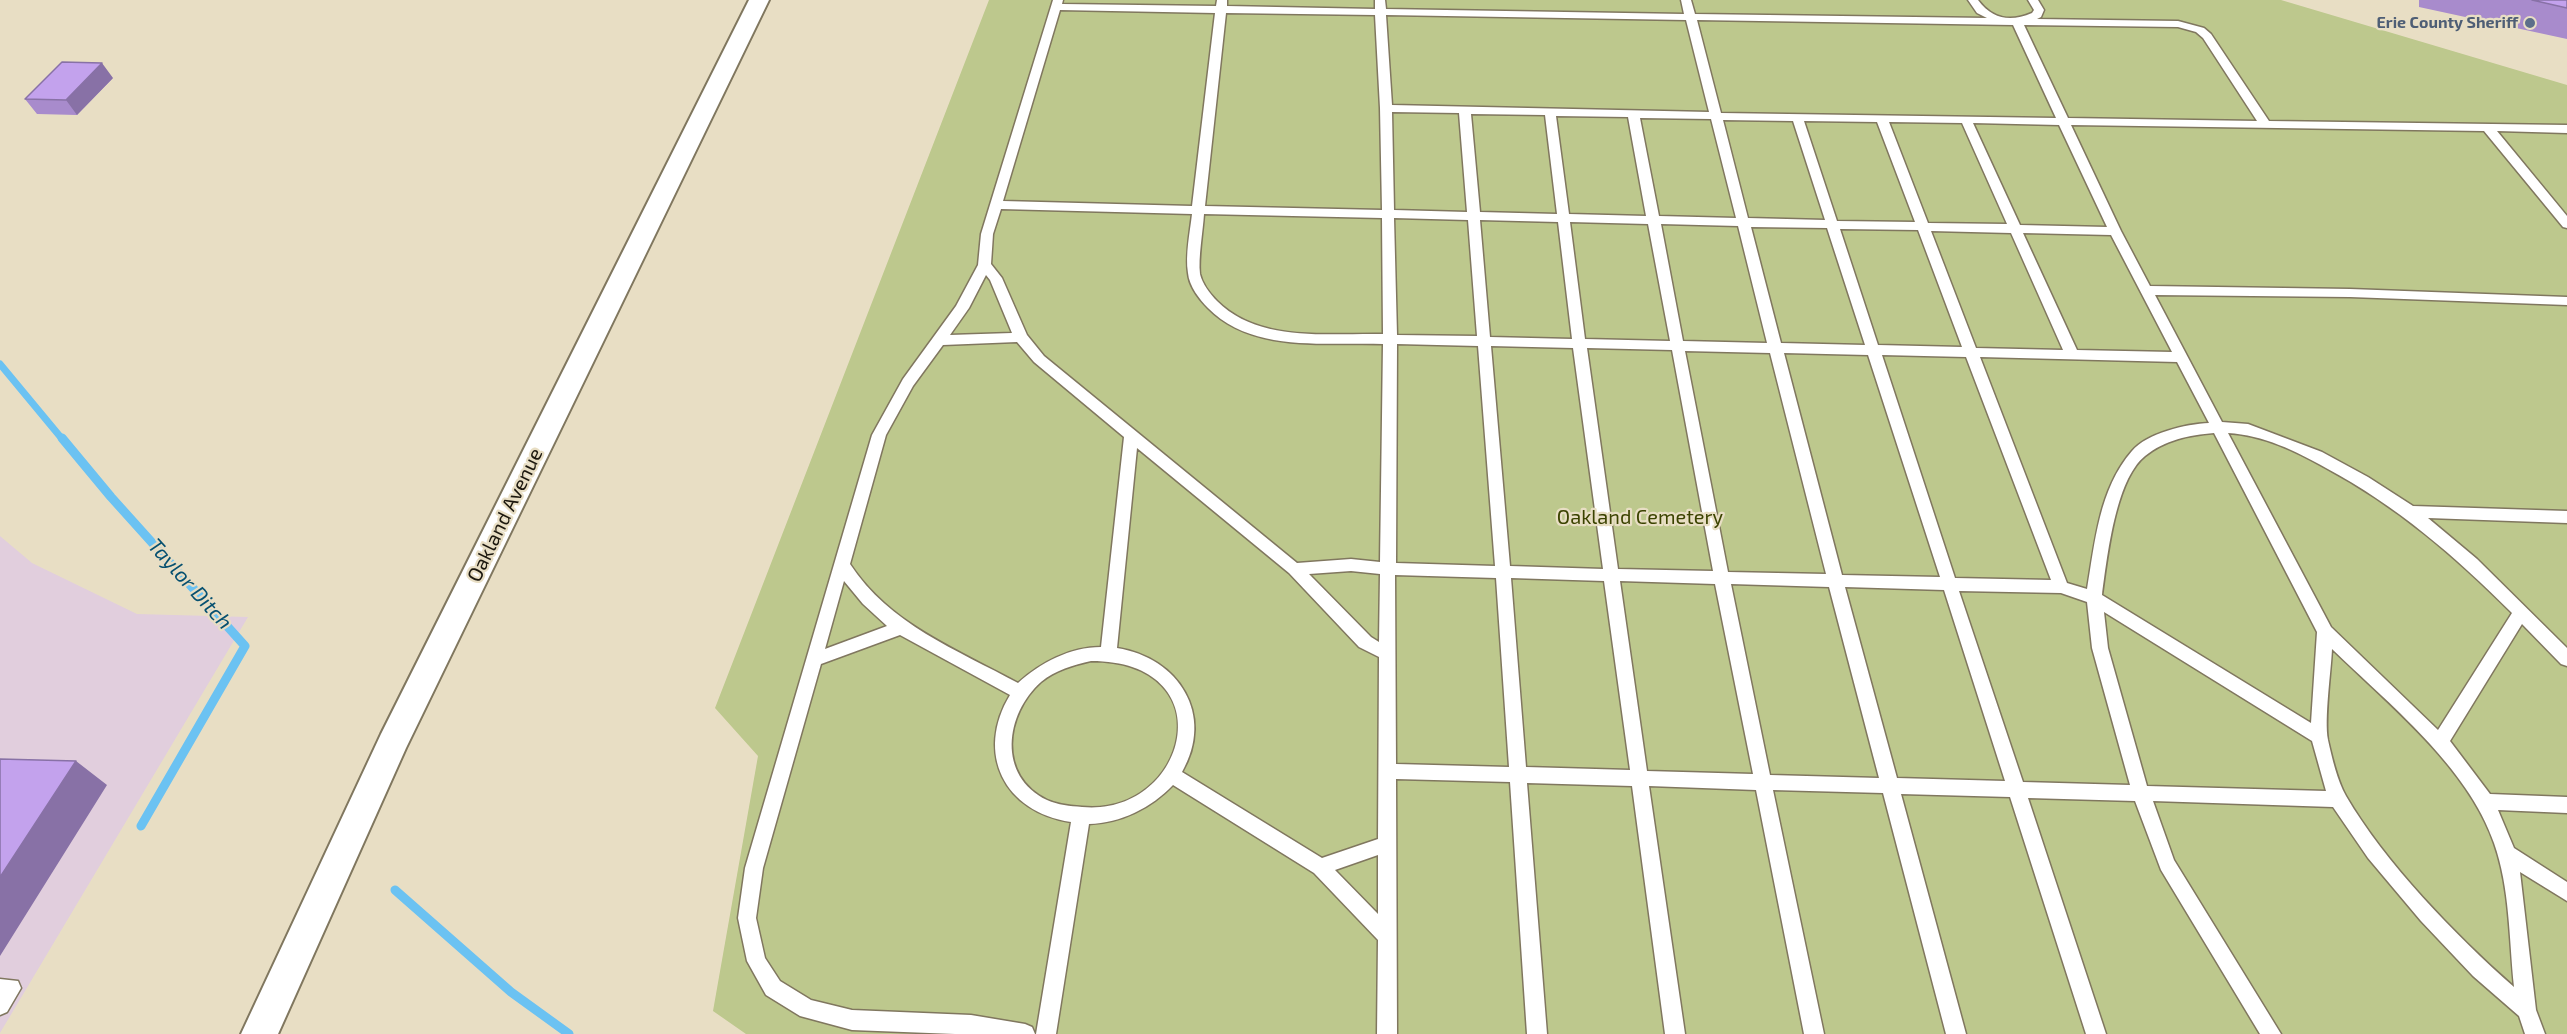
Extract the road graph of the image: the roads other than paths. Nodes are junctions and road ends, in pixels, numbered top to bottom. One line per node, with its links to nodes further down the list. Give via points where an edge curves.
1 (759, 0): 93 (street, Oakland Avenue, via 392,744)
2 (1393, 0): 8 (lane)
3 (1686, 0): 9 (lane)
4 (1973, 0): 10 (lane, via 1989,16)
5 (2033, 0): 10 (lane, via 2039,10 2037,15)
6 (1057, 3): 7 (lane); 23 (lane)
7 (1221, 4): 8 (lane); 24 (lane)
8 (1380, 5): 9 (lane); 11 (lane)
9 (1691, 16): 10 (lane); 15 (lane)
10 (2017, 22): 19 (lane); 20 (lane, via 2178,24 2200,30)
11 (1386, 108): 12 (lane); 25 (lane)
12 (1465, 110): 13 (lane); 26 (lane)
13 (1550, 112): 14 (lane); 27 (lane)
14 (1633, 113): 15 (lane); 28 (lane)
15 (1716, 116): 16 (lane); 29 (lane)
16 (1797, 116): 17 (lane); 30 (lane)
17 (1881, 117): 18 (lane); 32 (lane)
18 (1965, 118): 19 (lane); 33 (lane)
19 (2065, 121): 20 (lane); 34 (lane)
20 (2264, 122): 21 (lane)
21 (2487, 127): 22 (lane); 31 (lane)
22 (2567, 129)
23 (996, 206): 24 (lane); 35 (lane, via 987,234)
24 (1198, 210): 25 (lane); 39 (lane, via 1194,274 1205,297 1226,318 1256,332 1291,337)
25 (1388, 213): 26 (lane); 39 (lane)
26 (1474, 216): 27 (lane); 41 (lane)
27 (1564, 218): 28 (lane); 42 (lane)
28 (1652, 220): 29 (lane); 43 (lane)
29 (1743, 221): 30 (lane); 44 (lane)
30 (1832, 223): 32 (lane); 45 (lane)
31 (2567, 224)
32 (1923, 226): 33 (lane); 46 (lane)
33 (2016, 229): 34 (lane); 47 (lane)
34 (2115, 231): 36 (lane)
35 (984, 265): 38 (lane, via 996,278); 40 (lane)
36 (2147, 290): 37 (lane); 48 (lane)
37 (2567, 301)
38 (1021, 338): 40 (lane); 50 (lane, via 1039,359)
39 (1390, 339): 41 (lane); 55 (lane)
40 (941, 340): 53 (lane, via 908,383 879,435)
41 (1485, 341): 42 (lane); 56 (lane)
42 (1579, 342): 43 (lane); 57 (lane)
43 (1677, 345): 44 (lane); 58 (lane)
44 (1777, 347): 45 (lane); 59 (lane)
45 (1874, 350): 46 (lane); 60 (lane)
46 (1973, 352): 47 (lane); 61 (lane)
47 (2072, 354): 48 (lane)
48 (2182, 357): 49 (lane)
49 (2218, 427): 51 (lane, via 2248,429 2300,448 2363,481); 62 (lane, via 2163,438 2138,453 2120,481 2105,522); 65 (lane)
50 (1131, 435): 54 (lane); 66 (lane)
51 (2410, 512): 52 (lane); 63 (lane, via 2472,563)
52 (2567, 517)
53 (842, 565): 64 (lane, via 856,588); 68 (lane)
54 (1294, 569): 55 (lane, via 1351,565); 67 (lane, via 1365,642)
55 (1389, 569): 56 (lane); 67 (lane)
56 (1503, 573): 57 (lane); 74 (lane)
57 (1611, 576): 58 (lane); 76 (lane)
58 (1722, 579): 59 (lane); 77 (lane)
59 (1836, 583): 60 (lane); 78 (lane)
60 (1950, 585): 61 (lane); 79 (lane)
61 (2061, 588): 62 (lane)
62 (2094, 598): 71 (lane); 80 (lane, via 2100,648)
63 (2521, 612): 69 (lane); 72 (lane)
64 (901, 628): 68 (lane); 70 (lane)
65 (2325, 632): 71 (lane); 72 (lane)
66 (1108, 654): 70 (lane, via 1063,661 1037,676); 75 (lane, via 1146,663 1168,679 1183,700 1188,726 1184,754)
67 (1387, 654): 73 (lane)
68 (816, 659): 94 (lane, via 754,868 747,918 756,961 773,988 807,1009 852,1020 971,1025)
69 (2567, 659)
70 (1020, 692): 84 (lane, via 1005,720 1001,746 1008,772 1024,795 1050,810)
71 (2319, 737): 81 (lane)
72 (2440, 742): 82 (lane)
73 (1387, 771): 74 (lane); 85 (lane)
74 (1519, 774): 76 (lane); 97 (lane)
75 (1171, 776): 84 (lane, via 1144,800 1114,813); 87 (lane)
76 (1640, 777): 77 (lane); 98 (lane)
77 (1763, 782): 78 (lane); 99 (lane)
78 (1890, 784): 79 (lane); 100 (lane)
79 (2016, 788): 80 (lane); 101 (lane)
80 (2140, 791): 81 (lane); 102 (lane, via 2167,864)
81 (2338, 799): 92 (lane, via 2374,852 2428,915)
82 (2485, 802): 83 (lane); 86 (lane)
83 (2567, 805)
84 (1081, 817): 95 (lane)
85 (1387, 844): 87 (lane); 89 (lane)
86 (2506, 853): 88 (lane); 92 (lane, via 2512,875)
87 (1320, 867): 89 (lane)
88 (2567, 892)
89 (1388, 937): 96 (lane)
90 (0, 988): 91 (lane, via 11,988)
91 (0, 1005)
92 (2526, 1010): 103 (lane)
93 (259, 1034)
94 (1025, 1034)
95 (1046, 1034)
96 (1388, 1034)
97 (1537, 1034)
98 (1675, 1034)
99 (1814, 1034)
100 (1956, 1034)
101 (2096, 1034)
102 (2271, 1034)
103 (2535, 1034)

